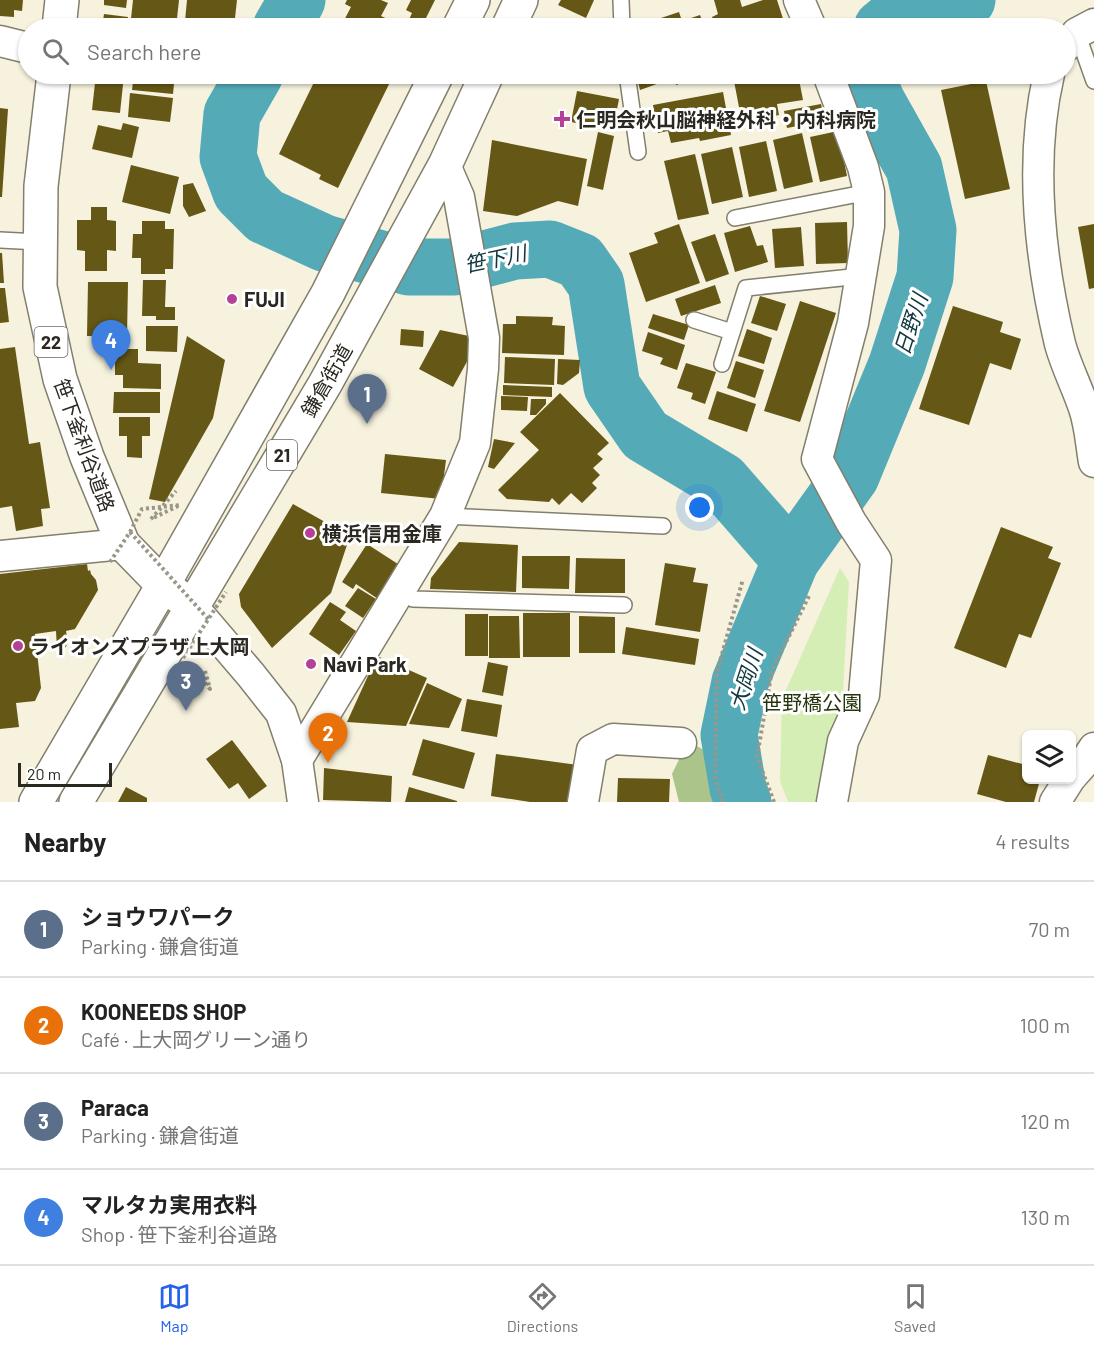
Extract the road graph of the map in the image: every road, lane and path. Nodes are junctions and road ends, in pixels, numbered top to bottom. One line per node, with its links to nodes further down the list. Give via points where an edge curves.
1 (62, 0): 6 (main road)
2 (473, 0): 7 (main road)
3 (521, 0): 8 (main road)
4 (621, 0): 9 (lane)
5 (799, 0): 10 (street)
6 (60, 18)
7 (464, 18)
8 (513, 18)
9 (622, 18)
10 (807, 18)
11 (1079, 34): 14 (lane)
12 (0, 41): 13 (street)
13 (18, 46)
14 (1094, 81)
15 (53, 84): 26 (main road, 笹下釜利谷道路 / 22, via 40,186)
16 (432, 84): 39 (main road, 鎌倉街道 / 21, via 328,293)
17 (482, 84): 22 (main road, 鎌倉街道 / 21)
18 (628, 84): 21 (lane)
19 (832, 84): 23 (street)
20 (1046, 84): 31 (street, via 1039,159 1044,257 1061,346)
21 (638, 152)
22 (445, 165): 33 (street, via 459,197 484,338 475,443); 44 (main road, 鎌倉街道 / 21)
23 (868, 192): 24 (lane); 27 (street, via 869,226)
24 (735, 218)
25 (0, 240): 26 (lane)
26 (39, 242): 36 (main road, 笹下釜利谷道路 / 22, via 40,286 60,380)
27 (861, 276): 29 (lane, via 746,288); 57 (street, via 853,323 817,459 876,560 864,695 843,741)
28 (694, 320): 29 (lane)
29 (732, 332): 30 (lane)
30 (722, 364)
31 (1090, 410): 32 (street)
32 (1094, 462)
33 (445, 516): 35 (lane); 41 (street)
34 (151, 519): 36 (path, bridge, via 180,505 142,509)
35 (663, 526)
36 (121, 546): 37 (street); 39 (main road, 笹下釜利谷道路 / 22); 44 (path, bridge)
37 (0, 556)
38 (743, 579): 55 (path, via 717,672 715,778)
39 (163, 585): 44 (main road, 笹下釜利谷道路 / 22); 51 (main road, 鎌倉街道 / 21)
40 (226, 592): 44 (path, bridge)
41 (398, 592): 43 (lane, via 413,598); 48 (street)
42 (808, 596): 56 (path, via 772,670 757,757)
43 (624, 605)
44 (200, 613): 45 (path, bridge, via 183,658 210,688); 48 (street, via 281,713); 52 (main road, 鎌倉街道 / 21)
45 (203, 667)
46 (681, 743): 54 (street, via 613,739 592,750)
47 (1094, 748): 49 (street)
48 (297, 760): 53 (street)
49 (1076, 771)
50 (1066, 784): 58 (street)
51 (36, 802)
52 (76, 802)
53 (303, 802)
54 (583, 802)
55 (723, 802)
56 (774, 802)
57 (832, 802)
58 (1055, 802)

